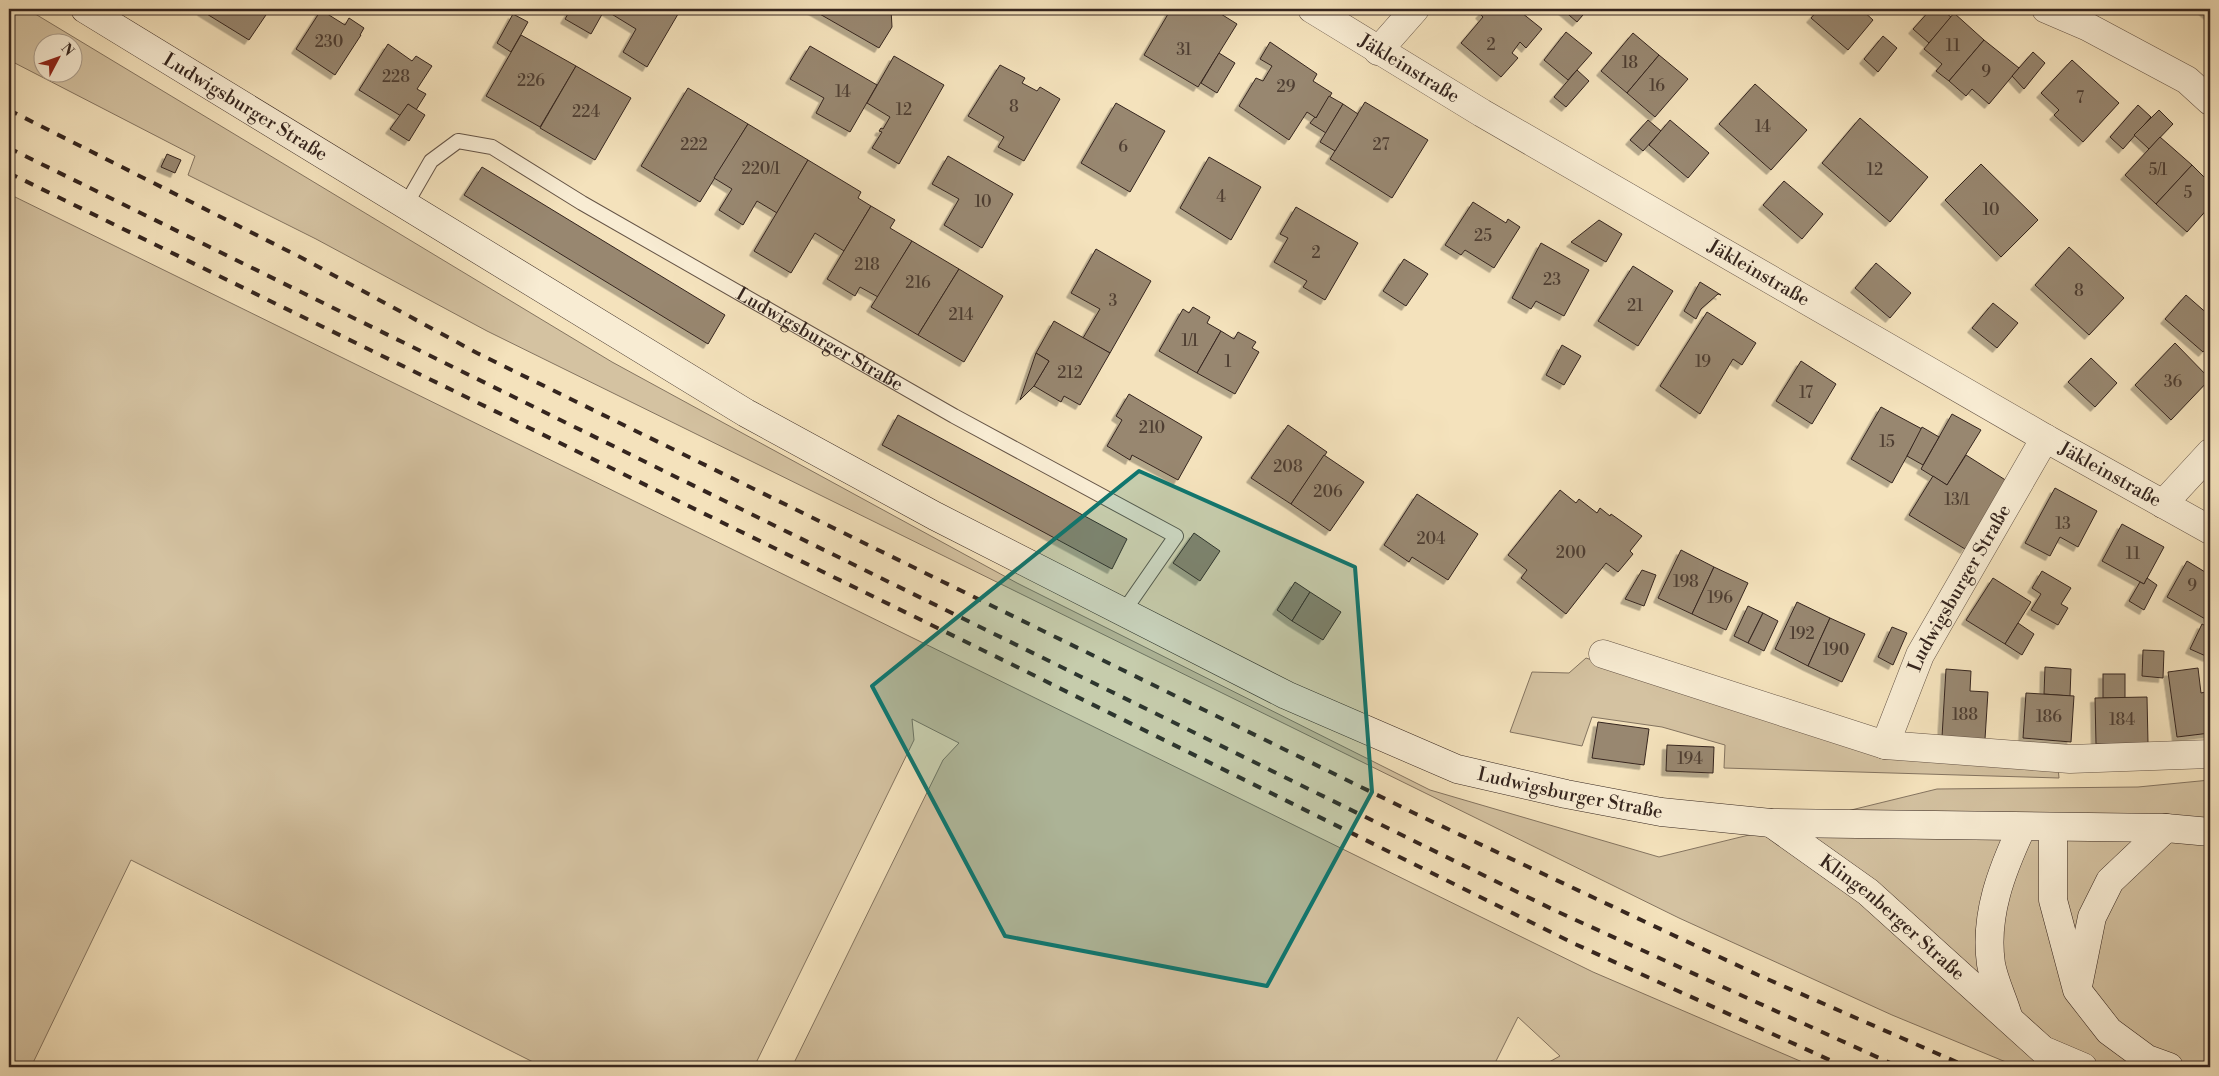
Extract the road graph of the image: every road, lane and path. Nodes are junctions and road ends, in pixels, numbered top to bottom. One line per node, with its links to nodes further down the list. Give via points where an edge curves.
1 (86, 9): 7 (street, Ludwigsburger Straße)
2 (1312, 9): 5 (street, Jäkleinstraße)
3 (1415, 9): 5 (street)
4 (2046, 9): 6 (street, via 2088,27 2187,80)
5 (1378, 51): 8 (street, Jäkleinstraße)
6 (2210, 101)
7 (405, 206): 12 (street, Ludwigsburger Straße, via 746,412 935,516); 12 (lane, Ludwigsburger Straße, via 432,161 458,141 492,147 582,203 945,411 1176,536)
8 (2045, 438): 10 (street, Jäkleinstraße); 14 (street, Ludwigsburger Straße, via 1920,655)
9 (2210, 453): 10 (street)
10 (2163, 504): 11 (street, Jäkleinstraße)
11 (2210, 530)
12 (1124, 611): 16 (street, Ludwigsburger Straße, via 1286,695 1457,769 1661,812)
13 (1603, 654): 14 (street)
14 (1885, 745): 15 (street, via 2070,759)
15 (2210, 754)
16 (1771, 823): 17 (street, Ludwigsburger Straße); 22 (street, Klingenberger Straße, via 1868,892)
17 (2022, 827): 18 (street, Ludwigsburger Straße); 22 (street, Klingenberger Straße, via 2005,863 1990,913 1991,964)
18 (2053, 828): 19 (street, Ludwigsburger Straße); 21 (street, via 2053,900)
19 (2166, 828): 20 (street, Ludwigsburger Straße); 21 (street, via 2110,881 2092,917)
20 (2210, 832)
21 (2077, 990): 24 (street, via 2109,1031 2147,1059)
22 (2008, 1017): 23 (street, Klingenberger Straße, via 2043,1050)
23 (2083, 1067)
24 (2169, 1067)

